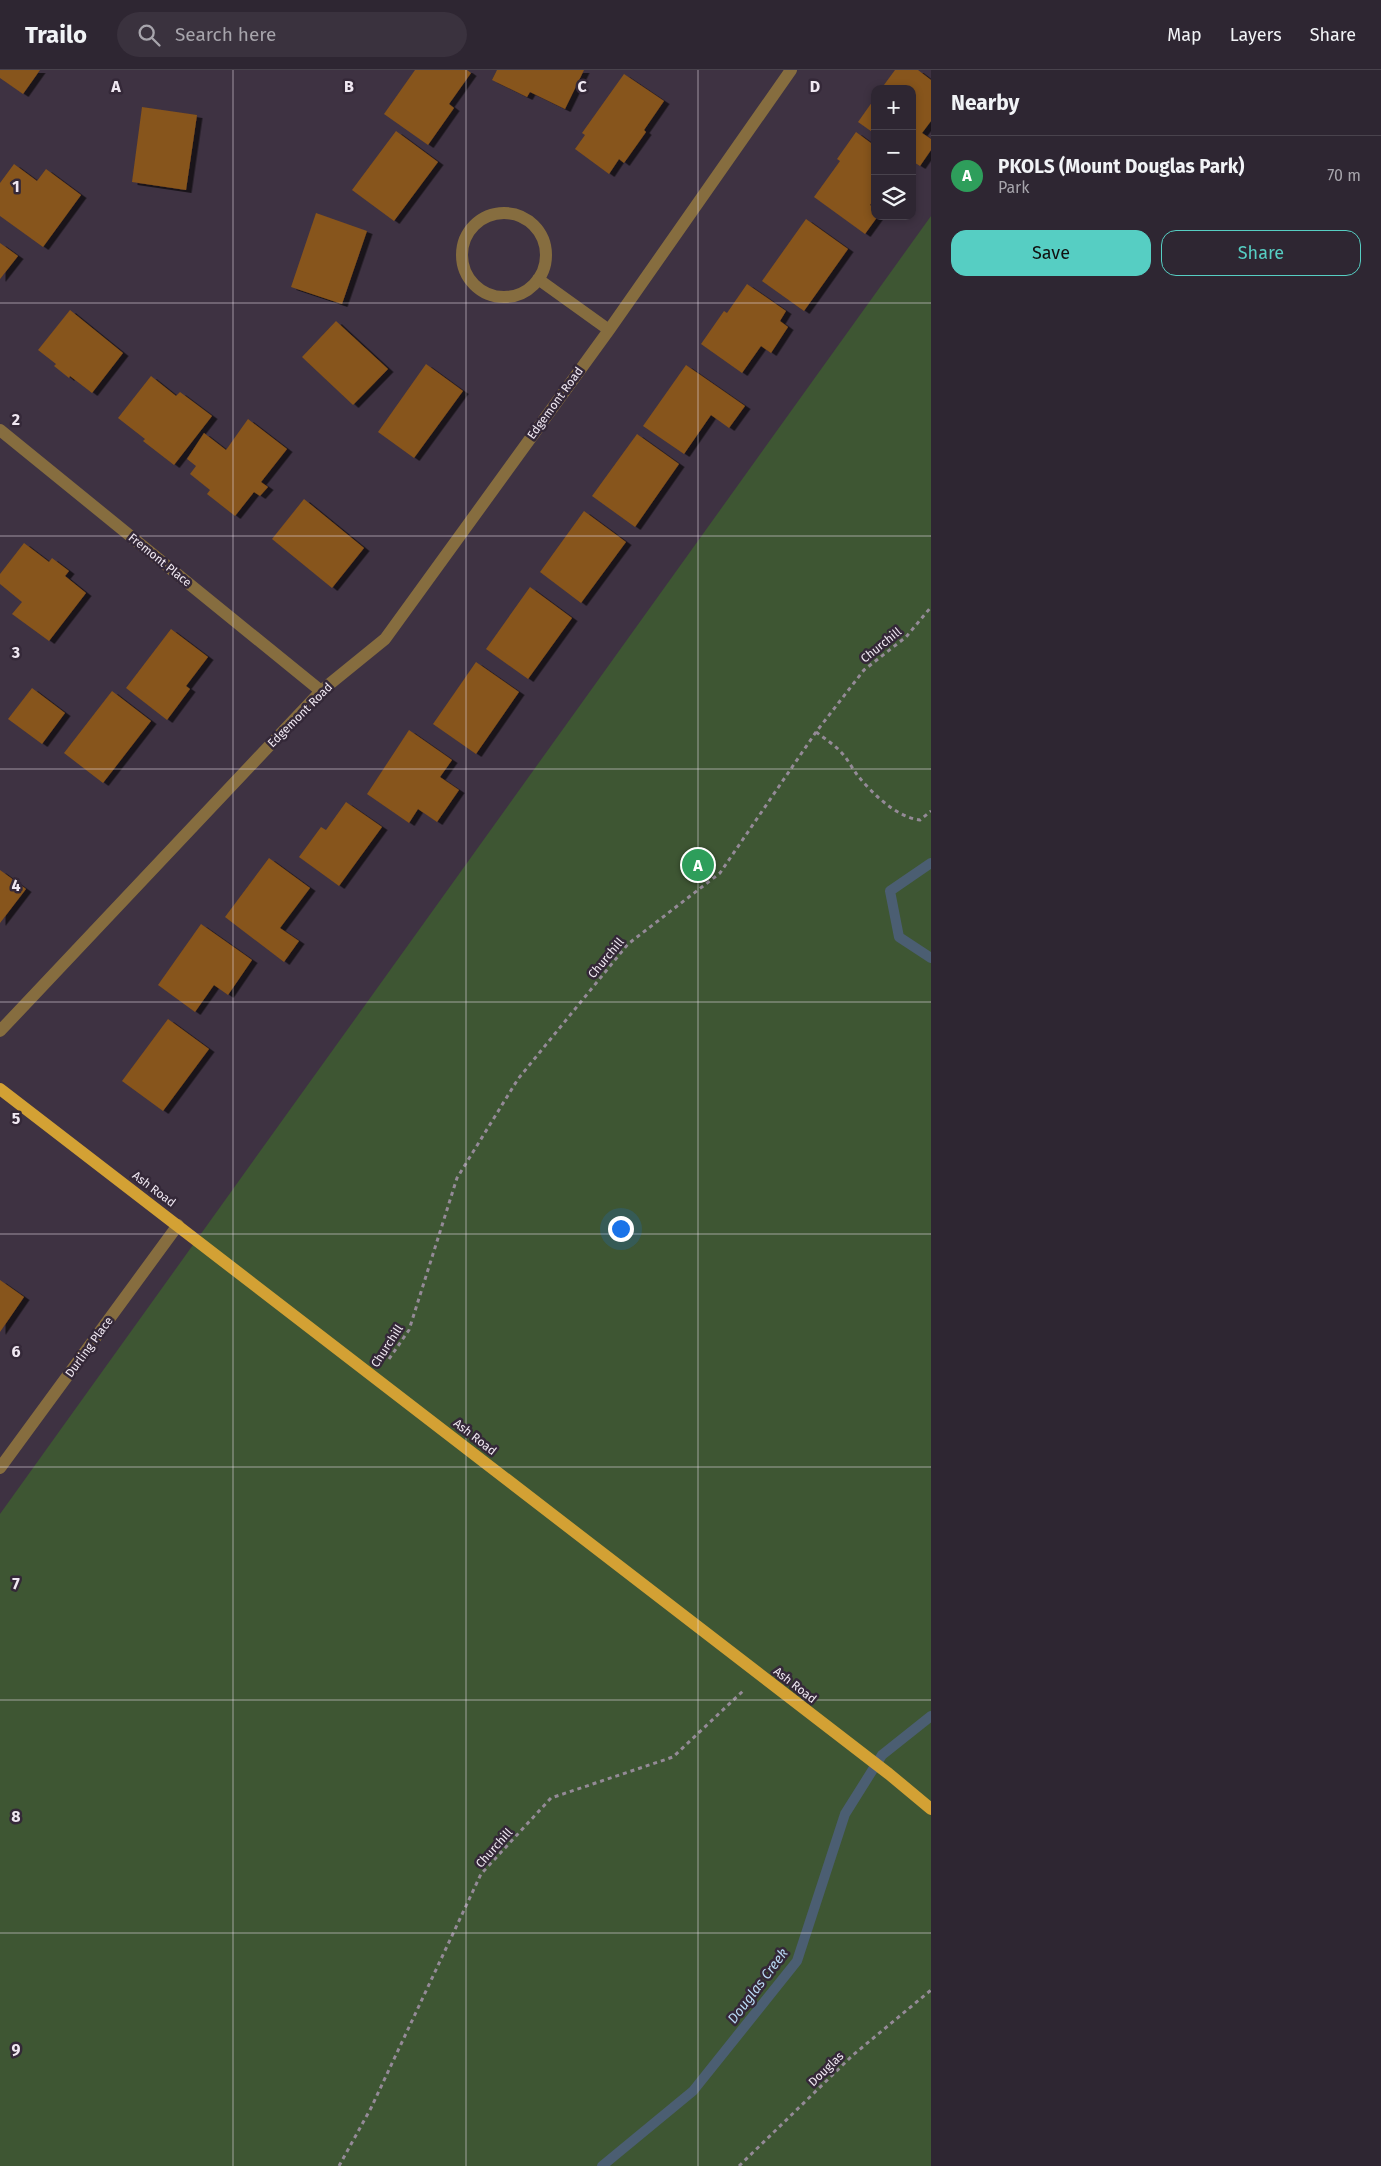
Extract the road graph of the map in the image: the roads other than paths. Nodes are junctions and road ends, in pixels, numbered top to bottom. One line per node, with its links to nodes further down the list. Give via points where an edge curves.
1 (791, 70): 3 (street, Edgemont Road)
2 (538, 279): 2 (street, via 544,267 544,240 527,219 514,214 488,215 467,234 462,247 466,274 487,293 501,297 515,295); 3 (street)
3 (609, 330): 5 (street, Edgemont Road, via 385,639)
4 (0, 430): 5 (street, Fremont Place)
5 (321, 691): 6 (street, Edgemont Road)
6 (0, 1032)
7 (0, 1088): 8 (main road, Ash Road)
8 (178, 1225): 9 (street, Durling Place); 10 (main road, Ash Road)
9 (0, 1468)
10 (931, 1809)

